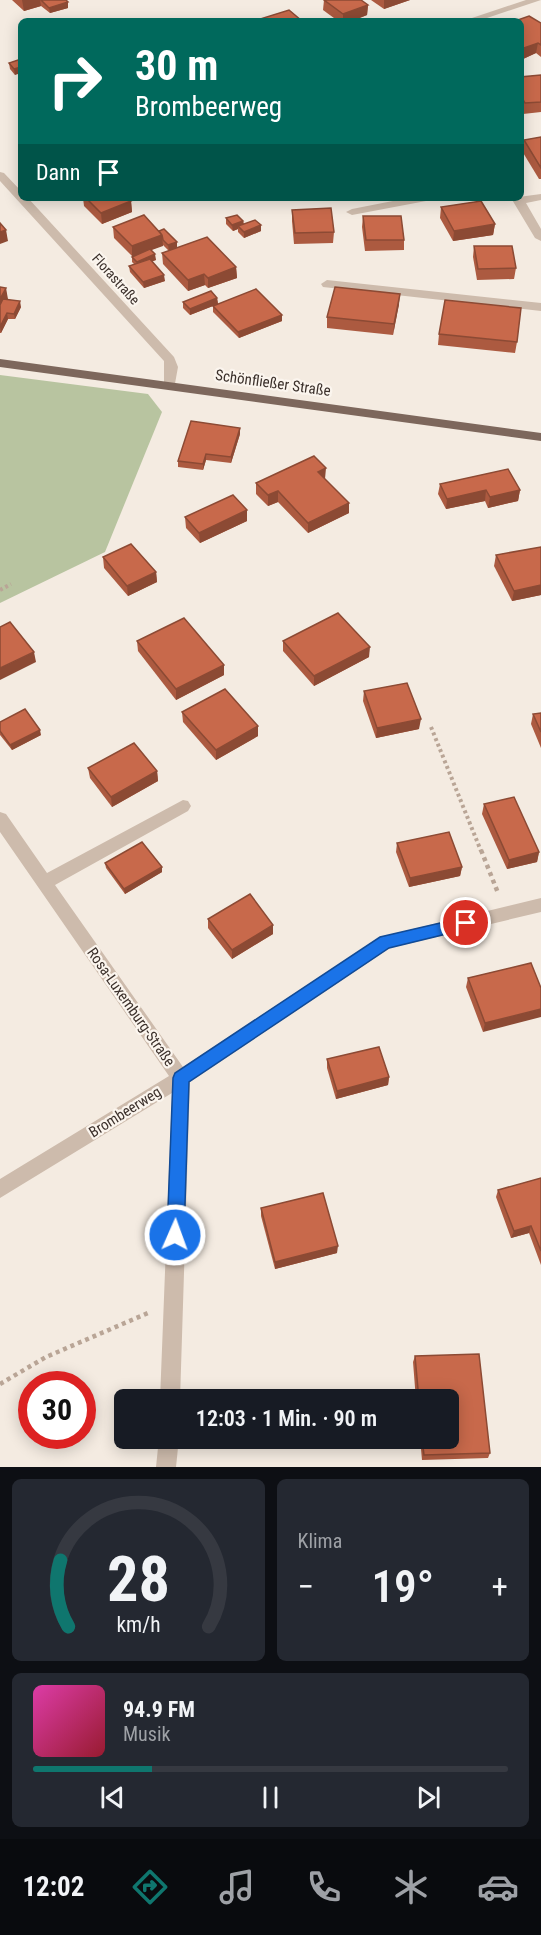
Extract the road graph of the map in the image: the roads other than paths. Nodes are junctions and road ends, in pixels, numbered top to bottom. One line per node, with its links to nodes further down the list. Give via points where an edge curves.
1 (536, 0): 2 (street)
2 (478, 18)
3 (0, 174): 4 (street, Florastraße)
4 (18, 195)
5 (541, 197): 6 (street)
6 (524, 198)
7 (24, 201): 15 (street, Florastraße, via 170,360)
8 (410, 201): 10 (street)
9 (518, 201): 11 (street)
10 (352, 212)
11 (541, 238)
12 (327, 284): 13 (street)
13 (541, 308)
14 (0, 363): 15 (main road, Schönfließer Straße)
15 (170, 386): 16 (main road, Schönfließer Straße)
16 (541, 437)
17 (183, 806): 19 (street)
18 (0, 819): 19 (street, Rosa-Luxemburg-Straße)
19 (44, 883): 21 (street, Rosa-Luxemburg-Straße)
20 (541, 905): 21 (street, Brombeerweg, via 386,942)
21 (181, 1078): 22 (street, Brombeerweg); 23 (street, Rosa-Luxemburg-Straße)
22 (0, 1189)
23 (170, 1389)
24 (168, 1449): 25 (street)
25 (166, 1467)

